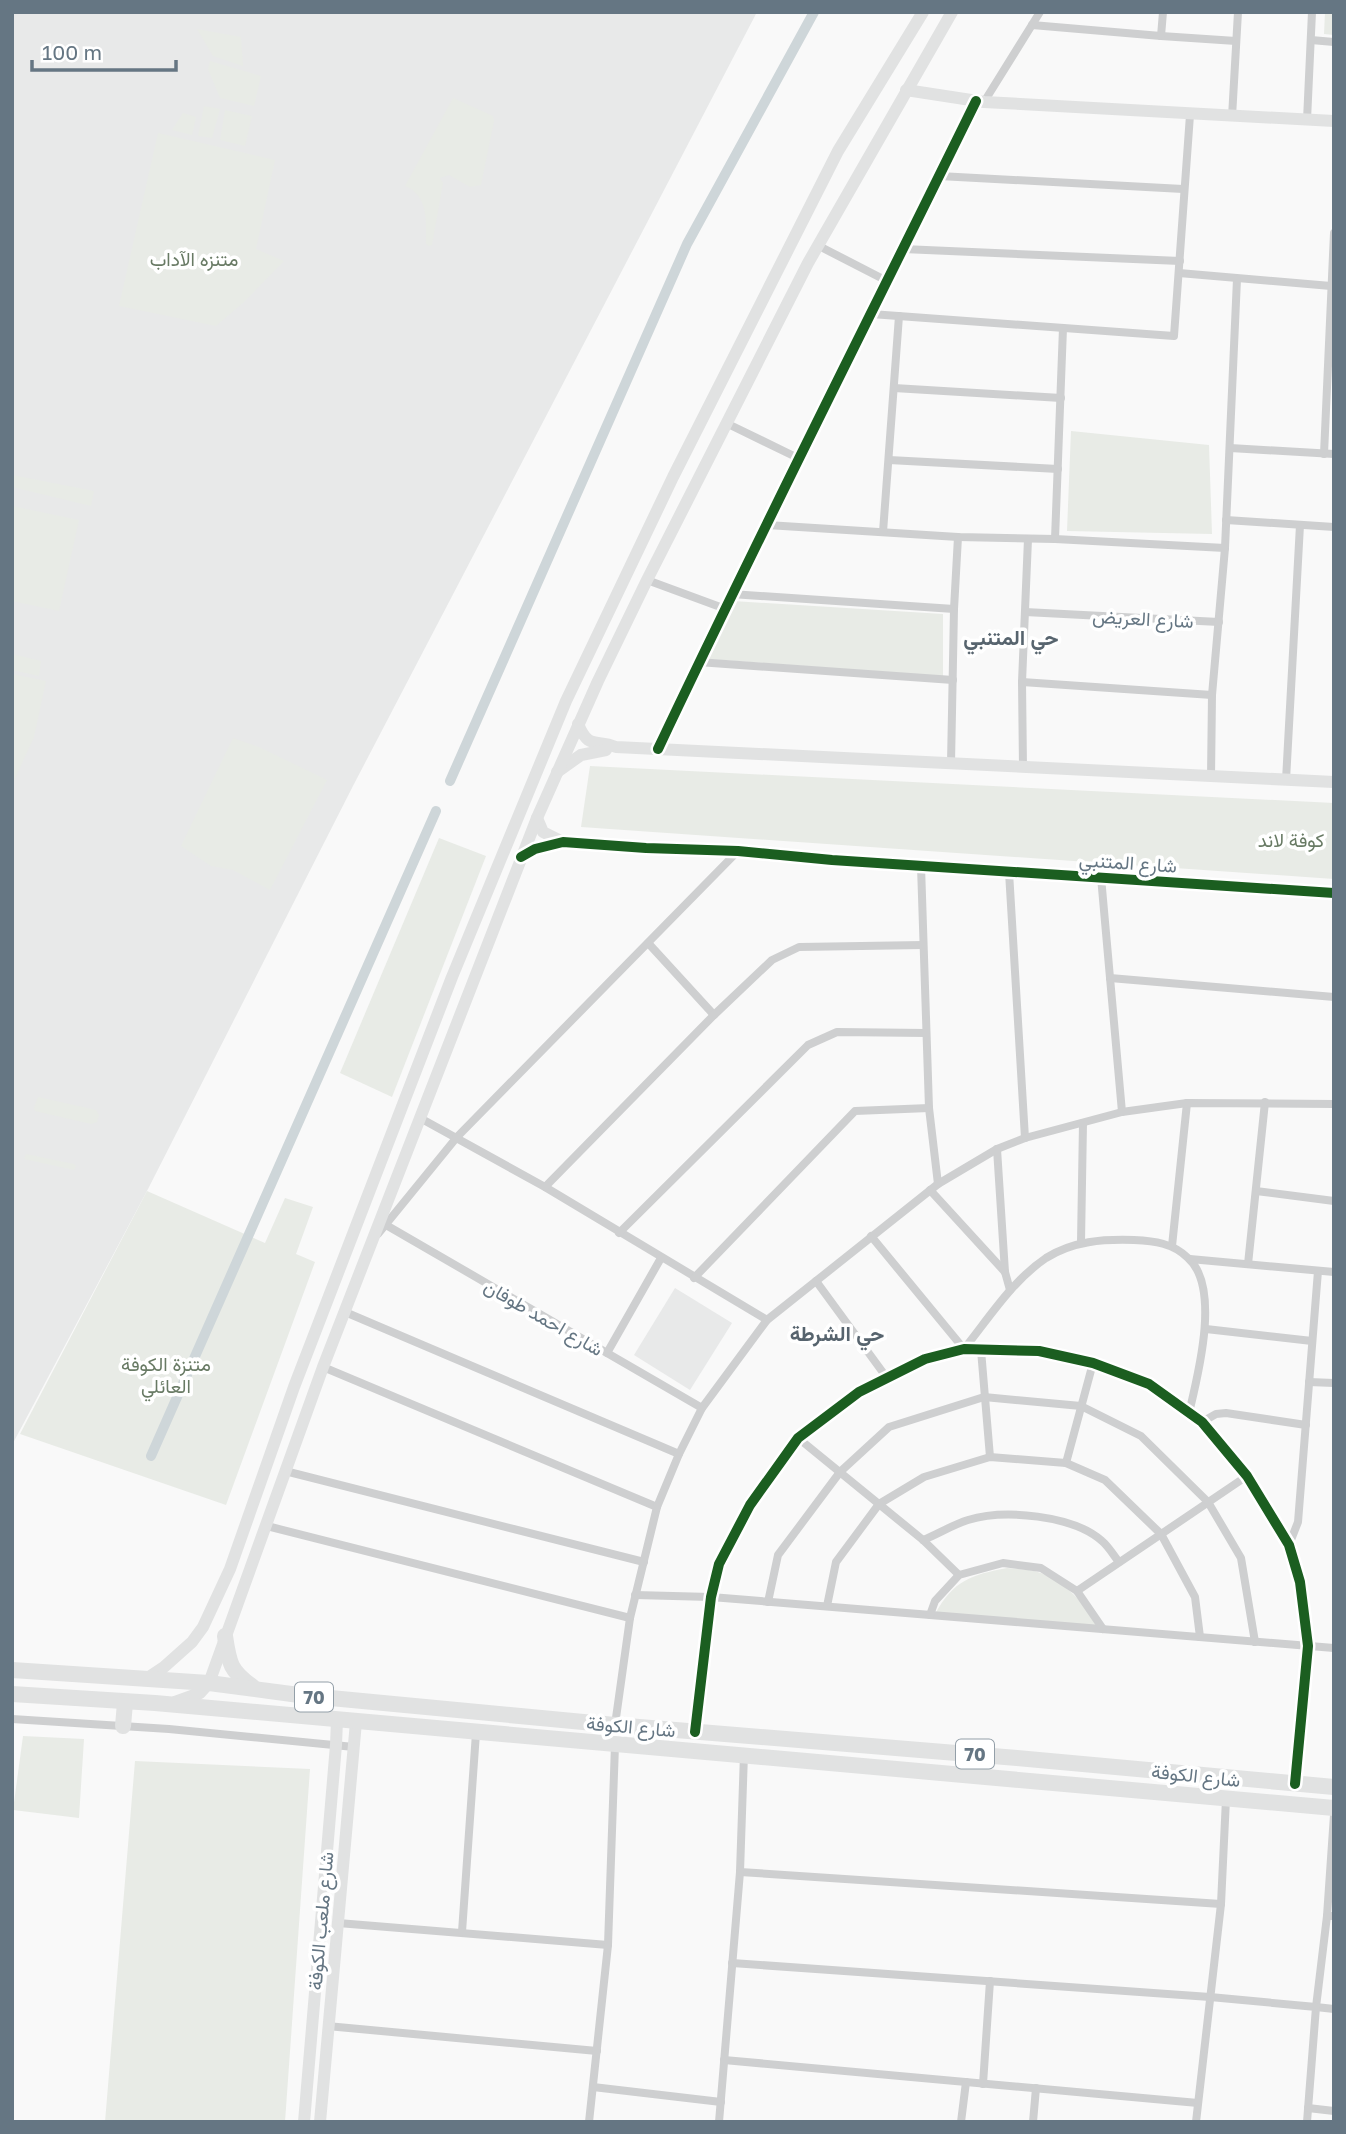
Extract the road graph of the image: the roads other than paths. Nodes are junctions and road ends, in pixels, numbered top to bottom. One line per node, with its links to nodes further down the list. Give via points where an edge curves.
1 (923, 12): 20 (main road, via 838,151)
2 (952, 12): 12 (main road)
3 (1040, 12): 7 (street)
4 (1163, 12): 8 (street)
5 (1238, 12): 10 (street)
6 (1312, 12): 9 (street)
7 (1032, 24): 8 (street); 13 (street)
8 (1161, 37): 10 (street)
9 (1311, 40): 11 (street); 16 (street)
10 (1236, 41): 15 (street)
11 (1334, 42)
12 (906, 90): 13 (main road); 22 (main road)
13 (980, 101): 14 (main road); 18 (street)
14 (1190, 115): 15 (main road); 19 (street)
15 (1232, 117): 16 (main road)
16 (1307, 120): 17 (main road)
17 (1334, 121)
18 (939, 176): 19 (street); 23 (street)
19 (1183, 189): 25 (street)
20 (802, 222): 22 (main road, via 804,237); 24 (main road)
21 (1334, 233): 27 (street)
22 (819, 241): 26 (main road); 30 (street)
23 (903, 249): 25 (street); 30 (street)
24 (786, 253): 26 (main road, via 801,253); 96 (main road, via 566,701 452,977)
25 (1180, 261): 28 (street)
26 (808, 263): 38 (main road)
27 (1333, 265): 31 (street)
28 (1179, 273): 29 (street); 34 (street, via 1174,336)
29 (1237, 279): 31 (street); 39 (street)
30 (887, 281): 32 (street)
31 (1331, 286): 35 (street)
32 (871, 314): 33 (street); 42 (street)
33 (898, 316): 34 (street); 36 (street)
34 (1063, 328): 37 (street)
35 (1330, 382): 40 (street)
36 (894, 388): 37 (street); 43 (street)
37 (1062, 398): 44 (street)
38 (726, 423): 42 (street); 54 (main road)
39 (1230, 448): 40 (street); 45 (street)
40 (1324, 454): 41 (street)
41 (1334, 454)
42 (800, 458): 46 (street)
43 (888, 460): 44 (street); 49 (street)
44 (1058, 469): 52 (street)
45 (1226, 520): 47 (street); 53 (street)
46 (767, 525): 49 (street); 55 (street)
47 (1300, 525): 48 (street); 71 (street)
48 (1334, 527)
49 (883, 532): 50 (street)
50 (958, 537): 51 (street); 57 (street)
51 (1028, 539): 52 (street); 58 (street)
52 (1055, 539): 53 (street)
53 (1224, 548): 59 (street)
54 (647, 580): 56 (street); 64 (main road)
55 (731, 594): 56 (street); 57 (street)
56 (723, 608): 60 (street)
57 (954, 609): 61 (street)
58 (1025, 612): 59 (street, شارع العريض); 62 (street)
59 (1219, 622): 63 (street)
60 (698, 662): 61 (street); 66 (street)
61 (953, 680): 67 (street)
62 (1022, 682): 63 (street); 68 (street)
63 (1212, 695): 70 (street)
64 (578, 724): 65 (main road, via 590,742); 69 (main road)
65 (616, 747): 66 (main road); 69 (main road, via 581,755)
66 (657, 749): 67 (main road)
67 (951, 763): 68 (main road)
68 (1023, 768): 70 (main road)
69 (557, 772): 73 (main road)
70 (1211, 777): 71 (main road)
71 (1286, 780): 72 (main road)
72 (1334, 782)
73 (537, 817): 74 (main road, via 543,832); 76 (main road)
74 (563, 842): 75 (main road, شارع المتنبي); 76 (main road)
75 (737, 852): 77 (main road, شارع المتنبي); 81 (street)
76 (521, 857): 92 (main road)
77 (921, 866): 78 (main road, شارع المتنبي); 82 (street)
78 (1009, 872): 79 (main road, شارع المتنبي); 95 (street)
79 (1101, 877): 80 (main road, شارع المتنبي); 83 (street)
80 (1334, 893)
81 (649, 944): 85 (street); 94 (street)
82 (923, 945): 85 (street, via 799,947 772,960); 86 (street)
83 (1110, 978): 84 (street); 91 (street)
84 (1334, 997)
85 (714, 1014): 100 (street)
86 (926, 1033): 90 (street); 105 (street, via 837,1032 808,1045)
87 (1187, 1102): 88 (street); 91 (street); 109 (street)
88 (1265, 1102): 89 (street); 102 (street)
89 (1334, 1104)
90 (929, 1108): 99 (street); 116 (street, via 855,1111)
91 (1122, 1112): 93 (street)
92 (420, 1118): 94 (street); 98 (main road)
93 (1083, 1123): 95 (street); 108 (street)
94 (457, 1137): 100 (street); 104 (street)
95 (1025, 1138): 97 (street)
96 (388, 1148): 98 (main road, via 394,1156); 156 (main road)
97 (998, 1149): 99 (street); 114 (street)
98 (406, 1153): 107 (main road)
99 (938, 1184): 101 (street)
100 (545, 1187): 105 (street)
101 (930, 1190): 106 (street); 114 (street)
102 (1256, 1191): 103 (street); 112 (street)
103 (1334, 1201)
104 (386, 1225): 107 (street); 125 (street, شارع احمد طوفان)
105 (619, 1233): 110 (street)
106 (871, 1236): 117 (street); 123 (street)
107 (373, 1239): 119 (main road)
108 (1081, 1242): 109 (street, via 1151,1241); 118 (street, via 1047,1258)
109 (1172, 1246): 111 (street)
110 (662, 1258): 116 (street); 125 (street)
111 (1190, 1259): 112 (street); 121 (street, via 1205,1299)
112 (1248, 1264): 113 (street)
113 (1318, 1271): 115 (street); 122 (street)
114 (1005, 1272): 118 (street)
115 (1334, 1272)
116 (694, 1278): 120 (street)
117 (816, 1280): 120 (street); 128 (street)
118 (1010, 1290): 123 (street)
119 (345, 1312): 127 (main road); 138 (street)
120 (767, 1320): 133 (street)
121 (1206, 1329): 122 (street); 134 (street)
122 (1312, 1341): 129 (street)
123 (964, 1349): 124 (street); 128 (street, via 925,1359)
124 (981, 1350): 126 (street, via 1039,1352); 131 (street)
125 (607, 1353): 133 (street, شارع احمد طوفان)
126 (1093, 1363): 132 (street); 134 (street, via 1149,1384)
127 (323, 1367): 141 (main road); 146 (street)
128 (887, 1378): 137 (street, via 859,1392)
129 (1309, 1382): 130 (street); 136 (street)
130 (1334, 1383)
131 (984, 1397): 132 (street); 139 (street); 142 (street, via 889,1427)
132 (1081, 1406): 140 (street); 144 (street, via 1141,1436)
133 (702, 1408): 138 (street)
134 (1189, 1413): 135 (street)
135 (1202, 1422): 136 (street, via 1226,1413); 143 (street)
136 (1306, 1425): 150 (street, via 1298,1522)
137 (798, 1438): 142 (street); 157 (street, via 750,1505 719,1564)
138 (679, 1454): 146 (street)
139 (990, 1457): 140 (street); 145 (street, via 924,1477)
140 (1066, 1462): 148 (street, via 1105,1480)
141 (285, 1471): 147 (main road); 151 (street)
142 (840, 1472): 145 (street); 158 (street, via 778,1555)
143 (1247, 1476): 144 (street); 150 (street)
144 (1208, 1502): 148 (street); 166 (street, via 1241,1558)
145 (878, 1504): 149 (street); 159 (street, via 836,1562)
146 (657, 1507): 151 (street)
147 (267, 1526): 160 (main road); 162 (street)
148 (1161, 1534): 152 (street); 165 (street, via 1195,1597)
149 (923, 1540): 152 (street, via 968,1520 1003,1515 1059,1520 1102,1541); 153 (street)
150 (1289, 1545): 167 (street, via 1300,1582)
151 (644, 1562): 155 (street)
152 (1119, 1562): 154 (street)
153 (959, 1576): 154 (street, via 1003,1563 1041,1569); 161 (street, via 936,1601)
154 (1077, 1591): 163 (street)
155 (635, 1595): 157 (street); 162 (street)
156 (217, 1597): 160 (main road, via 223,1610); 170 (main road, via 192,1642)
157 (711, 1597): 158 (street); 183 (street)
158 (768, 1602): 159 (street)
159 (827, 1606): 161 (street)
160 (237, 1608): 164 (main road)
161 (930, 1615): 163 (street)
162 (630, 1618): 181 (street)
163 (1103, 1629): 165 (street)
164 (225, 1636): 171 (main road); 172 (highway, via 232,1668)
165 (1200, 1637): 166 (street)
166 (1255, 1642): 167 (street)
167 (1308, 1646): 168 (street); 193 (street)
168 (1334, 1648)
169 (12, 1670): 170 (highway, شارع الكوفة / 70)
170 (146, 1679): 171 (highway, شارع الكوفة / 70)
171 (209, 1683): 172 (highway, شارع الكوفة / 70); 176 (main road, via 189,1699)
172 (255, 1688): 174 (highway, شارع الكوفة / 70)
173 (12, 1694): 175 (highway, شارع الكوفة / 70)
174 (299, 1695): 177 (highway, via 296,1706); 181 (highway, شارع الكوفة / 70)
175 (125, 1703): 176 (highway, شارع الكوفة / 70); 182 (highway)
176 (155, 1703): 177 (highway, شارع الكوفة / 70)
177 (303, 1718): 179 (highway, شارع الكوفة / 70)
178 (12, 1719): 182 (street)
179 (337, 1720): 180 (highway, شارع الكوفة / 70); 185 (main road, شارع ملعب الكوفة)
180 (356, 1722): 184 (highway, شارع الكوفة / 70); 187 (main road, شارع ملعب الكوفة)
181 (615, 1725): 183 (highway, شارع الكوفة / 70)
182 (123, 1726): 185 (street)
183 (695, 1732): 189 (highway, شارع الكوفة / 70)
184 (476, 1733): 186 (highway, شارع الكوفة / 70); 202 (street)
185 (336, 1745): 187 (street); 210 (main road, شارع ملعب الكوفة)
186 (615, 1745): 188 (highway, شارع الكوفة / 70); 203 (street)
187 (354, 1747): 201 (main road, شارع ملعب الكوفة)
188 (744, 1755): 191 (highway, شارع الكوفة / 70); 198 (street)
189 (1002, 1756): 190 (highway, شارع الكوفة / 70); 191 (highway, via 1011,1762 1011,1769)
190 (1077, 1763): 192 (highway, via 1066,1768 1041,1767 1040,1778); 193 (highway, شارع الكوفة / 70)
191 (968, 1774): 192 (highway, شارع الكوفة / 70)
192 (1050, 1782): 195 (highway, شارع الكوفة / 70)
193 (1296, 1784): 194 (highway, شارع الكوفة / 70)
194 (1334, 1787)
195 (1226, 1799): 196 (highway, شارع الكوفة / 70); 199 (street)
196 (1334, 1808)
197 (1334, 1815): 200 (street)
198 (740, 1872): 199 (street); 204 (street)
199 (1221, 1904): 206 (street)
200 (1331, 1916): 207 (street)
201 (338, 1923): 202 (street); 209 (main road, شارع ملعب الكوفة)
202 (462, 1932): 203 (street)
203 (608, 1945): 212 (street)
204 (732, 1963): 205 (street); 213 (street)
205 (990, 1981): 206 (street); 217 (street)
206 (1210, 1997): 207 (street); 221 (street)
207 (1316, 2007): 208 (street); 222 (street)
208 (1334, 2009)
209 (327, 2025): 211 (main road, شارع ملعب الكوفة); 212 (street)
210 (309, 2050): 211 (main road, via 317,2055); 214 (main road, شارع ملعب الكوفة)
211 (325, 2051): 216 (main road, شارع ملعب الكوفة)
212 (597, 2051): 218 (street)
213 (724, 2060): 215 (street); 220 (street)
214 (306, 2082): 216 (main road, via 315,2078); 224 (main road, شارع ملعب الكوفة)
215 (966, 2082): 217 (street); 228 (street)
216 (323, 2083): 225 (main road, شارع ملعب الكوفة)
217 (983, 2084): 219 (street)
218 (593, 2087): 220 (street); 226 (street)
219 (1036, 2088): 221 (street); 229 (street)
220 (721, 2102): 227 (street)
221 (1198, 2103): 230 (street)
222 (1308, 2108): 223 (street); 231 (street)
223 (1334, 2111)
224 (304, 2122)
225 (320, 2122)
226 (589, 2122)
227 (719, 2122)
228 (961, 2122)
229 (1033, 2122)
230 (1196, 2122)
231 (1307, 2122)

